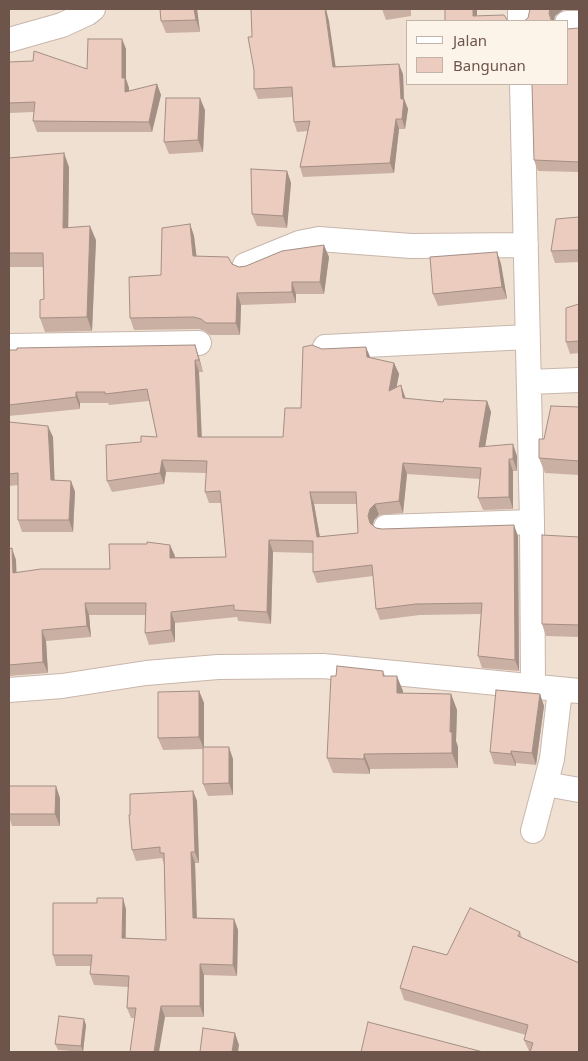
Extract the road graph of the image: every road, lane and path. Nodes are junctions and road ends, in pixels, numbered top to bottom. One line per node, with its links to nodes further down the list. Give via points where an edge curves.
1 (93, 9): 2 (street, via 62,25)
2 (9, 40)
3 (522, 85): 4 (street)
4 (526, 245): 5 (street, via 411,246 318,239 299,243); 6 (street)
5 (245, 265)
6 (528, 337): 9 (street); 11 (street)
7 (199, 343): 8 (street)
8 (9, 346)
9 (324, 347)
10 (579, 380): 11 (street)
11 (529, 382): 12 (street)
12 (532, 522): 13 (street); 14 (street)
13 (386, 527)
14 (534, 688): 15 (street, via 324,666 218,667); 16 (street)
15 (9, 690)
16 (570, 690): 17 (street)
17 (546, 784): 18 (street); 19 (street)
18 (579, 790)
19 (533, 831)

